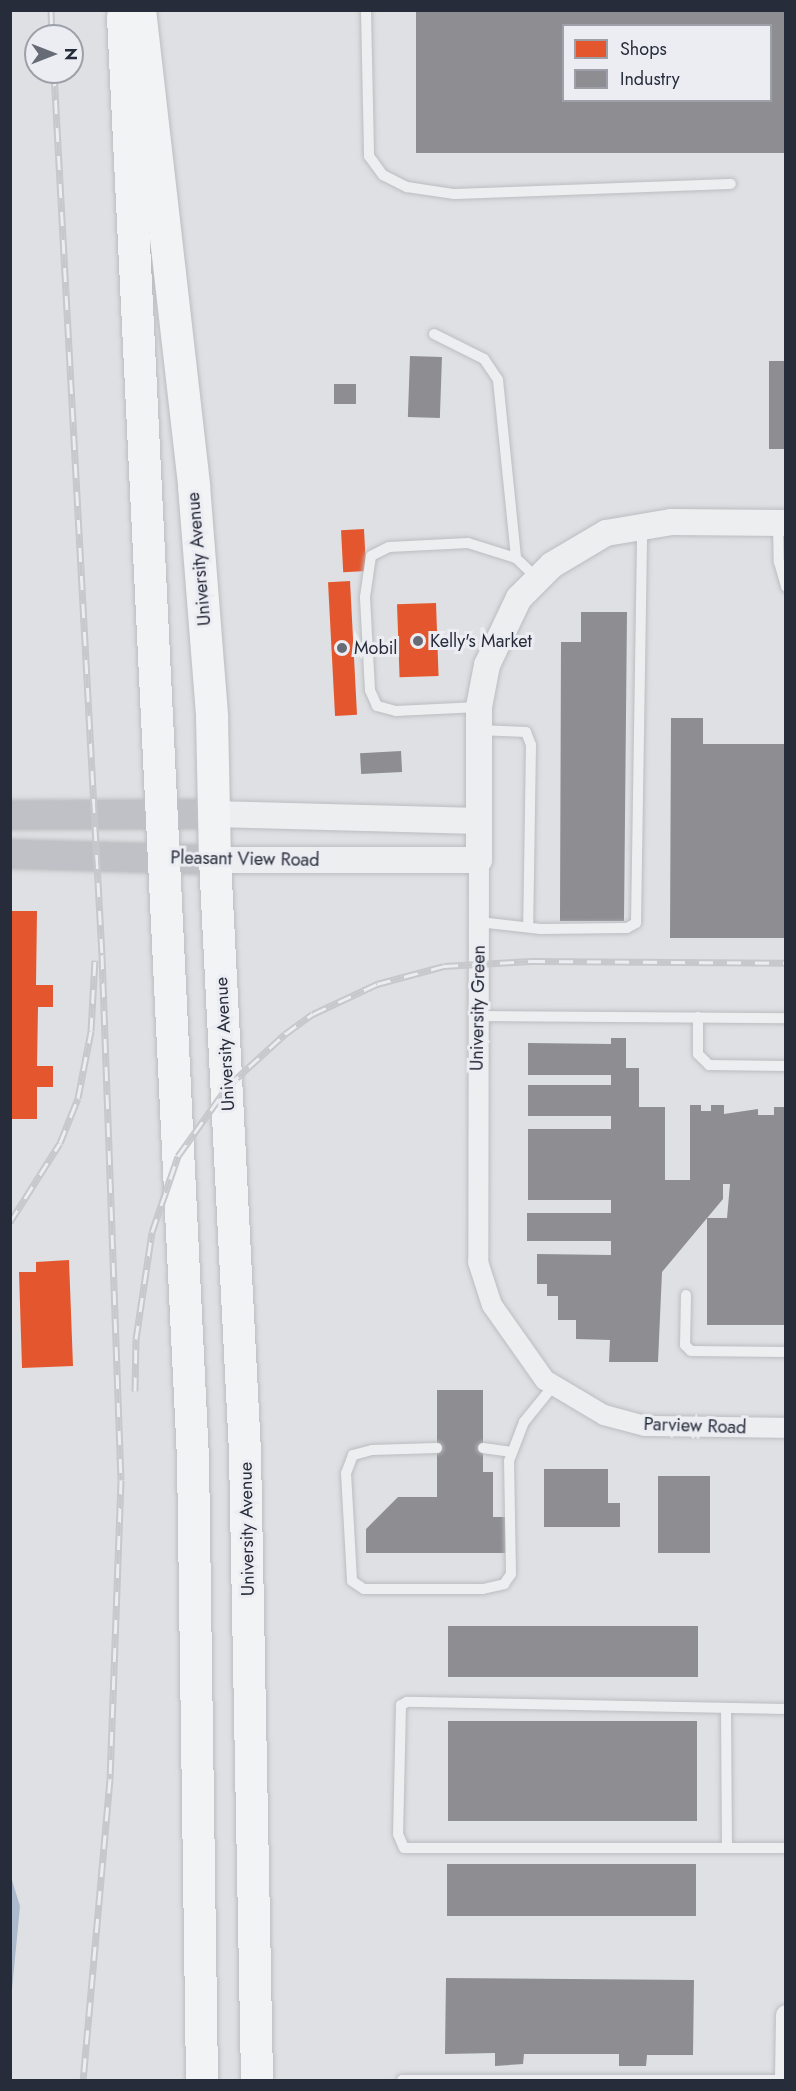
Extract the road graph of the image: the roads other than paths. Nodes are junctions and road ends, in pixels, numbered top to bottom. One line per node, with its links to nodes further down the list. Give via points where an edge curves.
1 (123, 10): 14 (main road)
2 (140, 10): 12 (main road, University Avenue, via 194,486 212,717)
3 (366, 10): 4 (lane, via 369,156 383,175 407,187 454,194)
4 (731, 184)
5 (434, 333): 8 (lane, via 484,359 498,380)
6 (782, 523): 7 (street, via 672,522); 10 (lane, via 780,562)
7 (642, 526): 9 (street, via 606,533 583,544); 21 (lane, via 636,923 627,928)
8 (516, 558): 9 (lane); 11 (lane, via 468,543 389,547 371,556 368,563 365,597 369,679 377,706)
9 (538, 579): 11 (street, University Green, via 519,598 487,665)
10 (786, 587)
11 (479, 719): 15 (street, University Green); 21 (lane, via 526,732 531,746)
12 (214, 814): 14 (main road); 15 (street); 18 (main road, University Avenue)
13 (10, 815): 14 (main road)
14 (161, 815): 17 (main road)
15 (479, 821): 19 (street, University Green)
16 (10, 854): 17 (main road, Pleasant View Road)
17 (163, 857): 18 (main road, Pleasant View Road); 38 (main road, via 193,1458)
18 (215, 860): 19 (street, Pleasant View Road); 39 (main road, University Avenue, via 245,1453)
19 (479, 860): 20 (street, University Green)
20 (479, 922): 21 (lane); 22 (street, University Green)
21 (528, 926)
22 (478, 1016): 23 (lane); 28 (street, University Green, via 478,1262 492,1305)
23 (698, 1017): 24 (lane); 25 (lane, via 698,1053 709,1065)
24 (786, 1018)
25 (786, 1066)
26 (686, 1295): 27 (lane, via 685,1345 691,1351)
27 (786, 1352)
28 (549, 1382): 29 (street, Parview Road, via 604,1415 645,1426); 32 (lane, via 524,1422)
29 (786, 1428)
30 (437, 1448): 32 (lane, via 372,1450 353,1455 346,1473 352,1581 364,1589 483,1589 504,1584 511,1574)
31 (483, 1448): 32 (lane)
32 (512, 1452)
33 (726, 1708): 34 (lane); 35 (lane); 35 (lane, via 406,1702 401,1705 398,1834 404,1848)
34 (786, 1709)
35 (727, 1848): 36 (lane)
36 (786, 1848)
37 (786, 2015): 42 (street)
38 (202, 2080)
39 (257, 2080)
40 (402, 2080): 41 (lane)
41 (722, 2080): 42 (lane)
42 (785, 2080)

